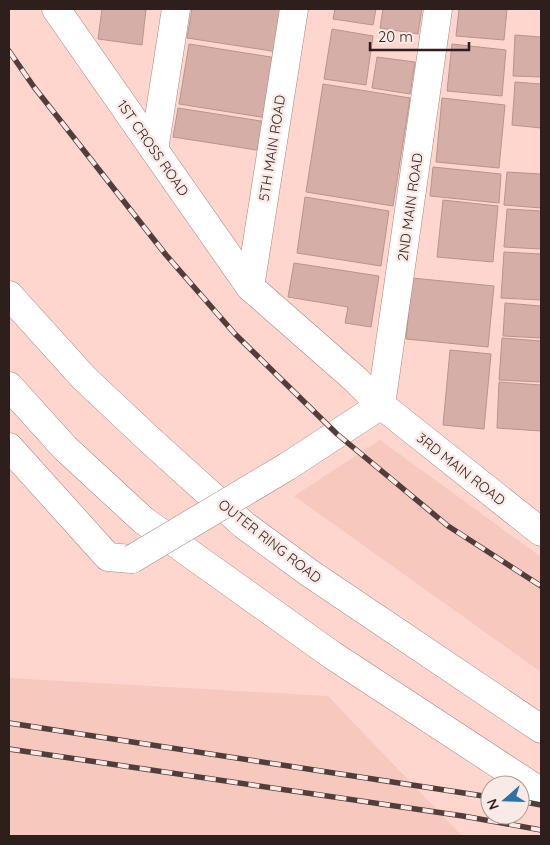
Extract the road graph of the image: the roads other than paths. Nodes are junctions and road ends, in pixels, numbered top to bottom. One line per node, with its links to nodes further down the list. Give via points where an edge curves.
1 (56, 9): 5 (main road, 1ST CROSS ROAD)
2 (176, 9): 5 (main road)
3 (294, 9): 6 (main road, 5TH MAIN ROAD)
4 (438, 9): 9 (main road, 2ND MAIN ROAD)
5 (154, 150): 6 (main road, 1ST CROSS ROAD)
6 (250, 287): 9 (main road, 1ST CROSS ROAD)
7 (9, 295): 12 (main road, OUTER RING ROAD, via 84,378 244,525 308,572)
8 (9, 386): 13 (main road, via 66,448 143,520 332,655)
9 (381, 405): 10 (main road, bridge, via 288,466 132,559 108,557); 11 (main road, 3RD MAIN ROAD)
10 (9, 447)
11 (541, 532)
12 (541, 729)
13 (541, 792)

